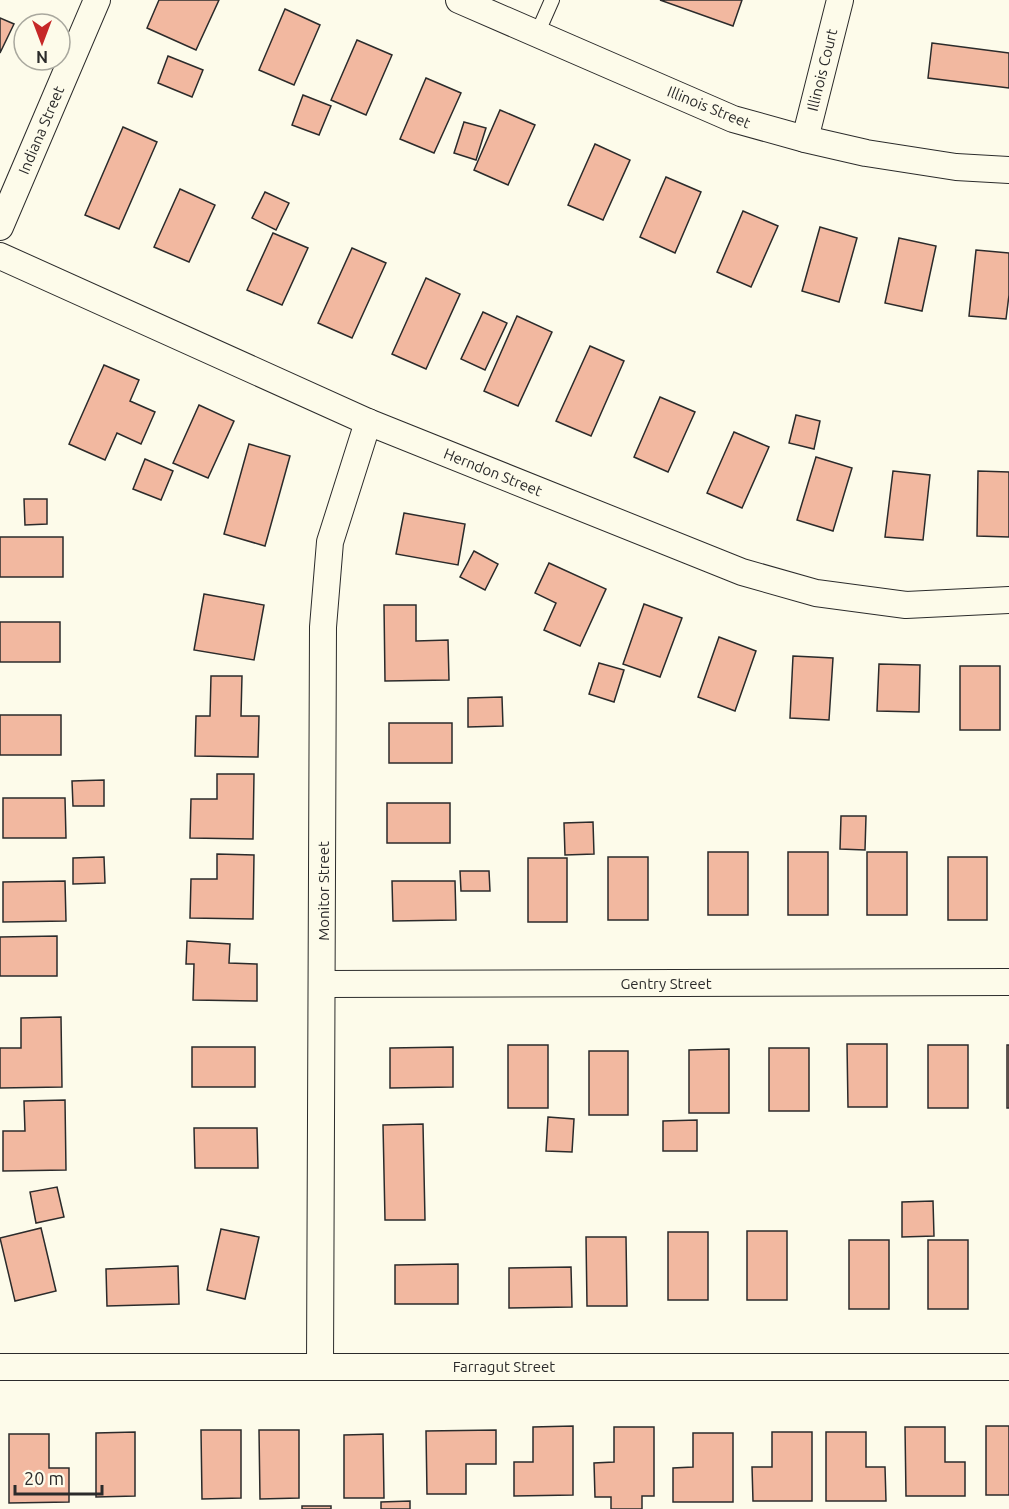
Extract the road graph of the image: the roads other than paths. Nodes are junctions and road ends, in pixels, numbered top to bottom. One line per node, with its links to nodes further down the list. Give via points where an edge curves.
1 (97, 0): 8 (street, Indiana Street)
2 (459, 0): 5 (street, Illinois Street)
3 (552, 0): 5 (lane)
4 (840, 0): 6 (street, Illinois Court)
5 (537, 34): 6 (street, Illinois Street, via 733,119)
6 (805, 140): 7 (street, Illinois Street, via 933,163)
7 (1009, 170)
8 (0, 227)
9 (0, 256): 10 (street, Herndon Street)
10 (368, 422): 11 (street, Herndon Street, via 742,572 816,593 906,605); 13 (street, Monitor Street, via 330,542 323,627)
11 (1009, 600)
12 (1009, 982): 13 (street, Gentry Street)
13 (323, 984): 14 (street, Monitor Street)
14 (320, 1366): 15 (street, Farragut Street); 16 (street, Farragut Street)
15 (0, 1367)
16 (1009, 1367)

